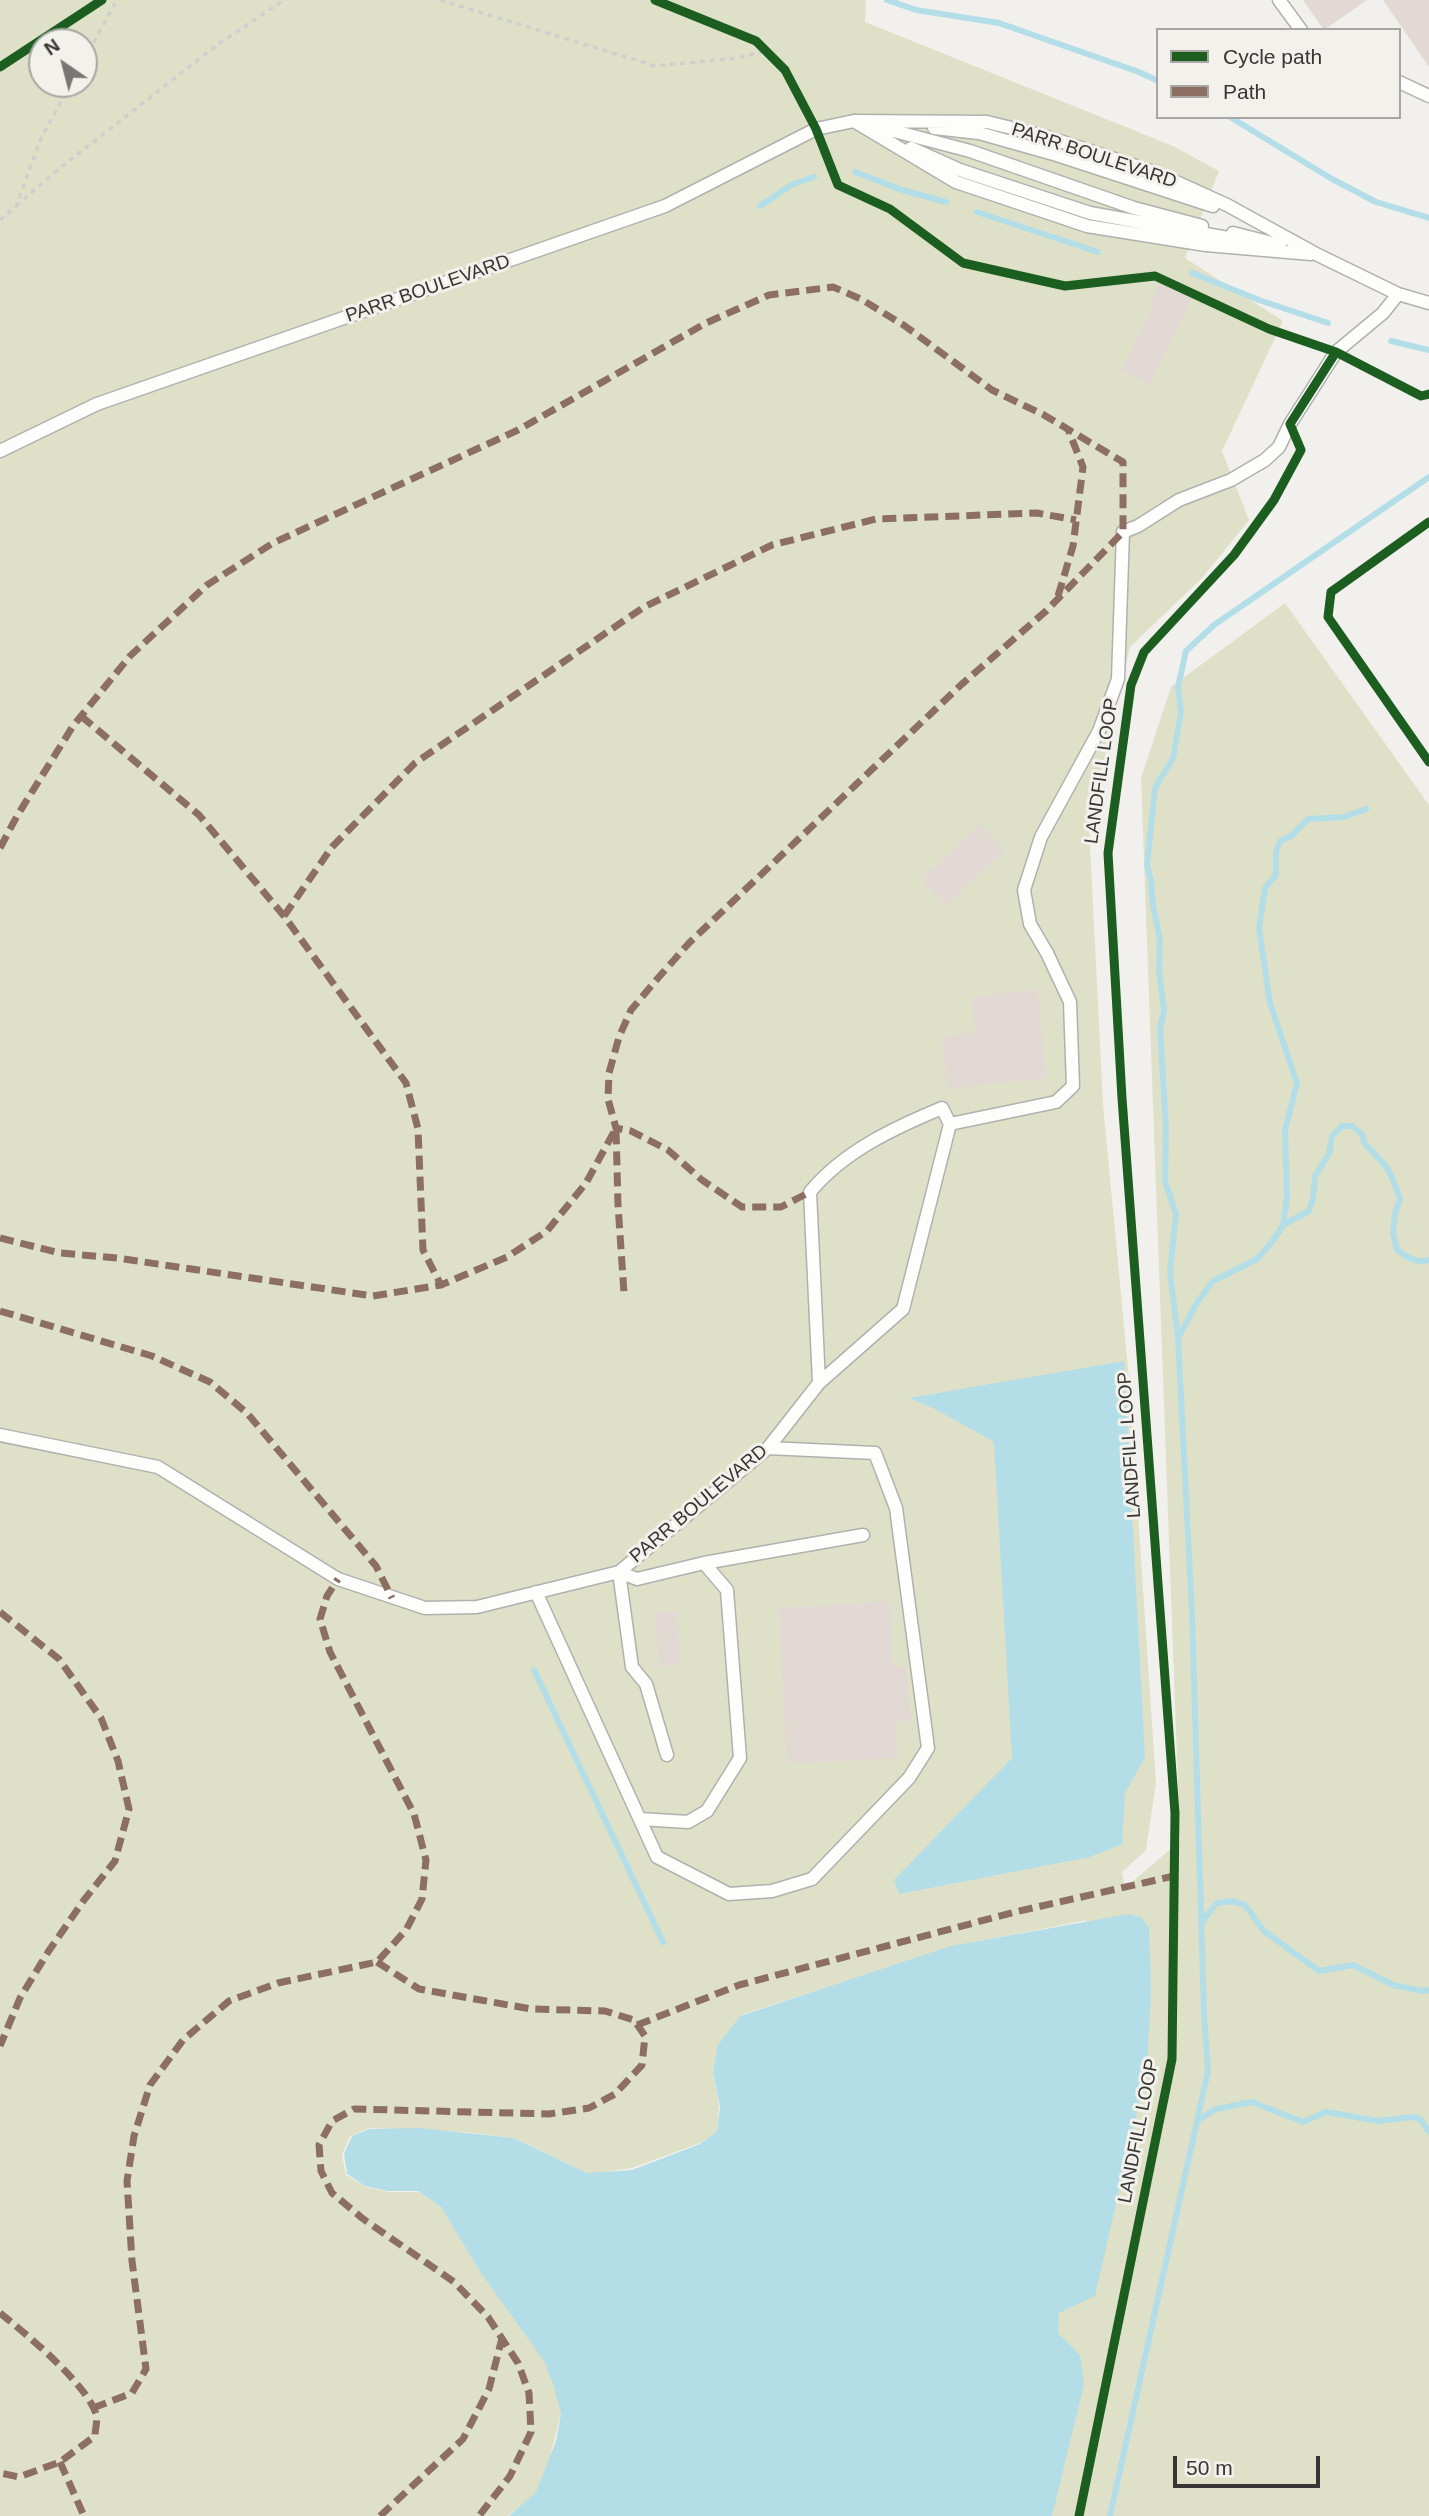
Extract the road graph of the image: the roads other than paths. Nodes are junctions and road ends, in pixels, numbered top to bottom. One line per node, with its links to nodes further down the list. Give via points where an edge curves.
1 (1279, 0): 2 (lane)
2 (1300, 28)
3 (1401, 83): 4 (lane)
4 (1429, 96)
5 (854, 121): 6 (lane, via 970,151 1134,208); 6 (lane, PARR BOULEVARD, via 956,182 1087,226 1206,245); 6 (lane, PARR BOULEVARD, via 987,122 1048,137 1154,172 1227,205); 9 (lane, PARR BOULEVARD, via 816,129 665,206 97,404)
6 (1318, 255): 7 (lane, PARR BOULEVARD)
7 (1398, 294): 8 (lane, PARR BOULEVARD); 10 (lane, via 1336,352 1279,447 1265,460 1123,532 1118,679 1099,731 1041,837 1024,890 1030,923 1070,1002 1073,1086 1056,1102)
8 (1429, 303)
9 (0, 451)
10 (950, 1124): 11 (lane, PARR BOULEVARD, via 903,1309); 11 (lane, via 942,1108 890,1130 825,1174 810,1192)
11 (819, 1382): 13 (lane, PARR BOULEVARD)
12 (0, 1435): 17 (lane, PARR BOULEVARD, via 158,1467 338,1578 425,1608 477,1607)
13 (768, 1448): 16 (lane, PARR BOULEVARD); 19 (lane, via 875,1453 896,1508 928,1748 909,1778 812,1879 772,1891 729,1894 657,1857)
14 (863, 1535): 15 (lane)
15 (704, 1563): 16 (lane, via 637,1579); 19 (lane, via 727,1590 740,1758 707,1811 688,1822)
16 (618, 1572): 17 (lane, PARR BOULEVARD); 18 (lane, via 632,1667 646,1684)
17 (536, 1592): 19 (lane)
18 (667, 1755)
19 (640, 1819)

